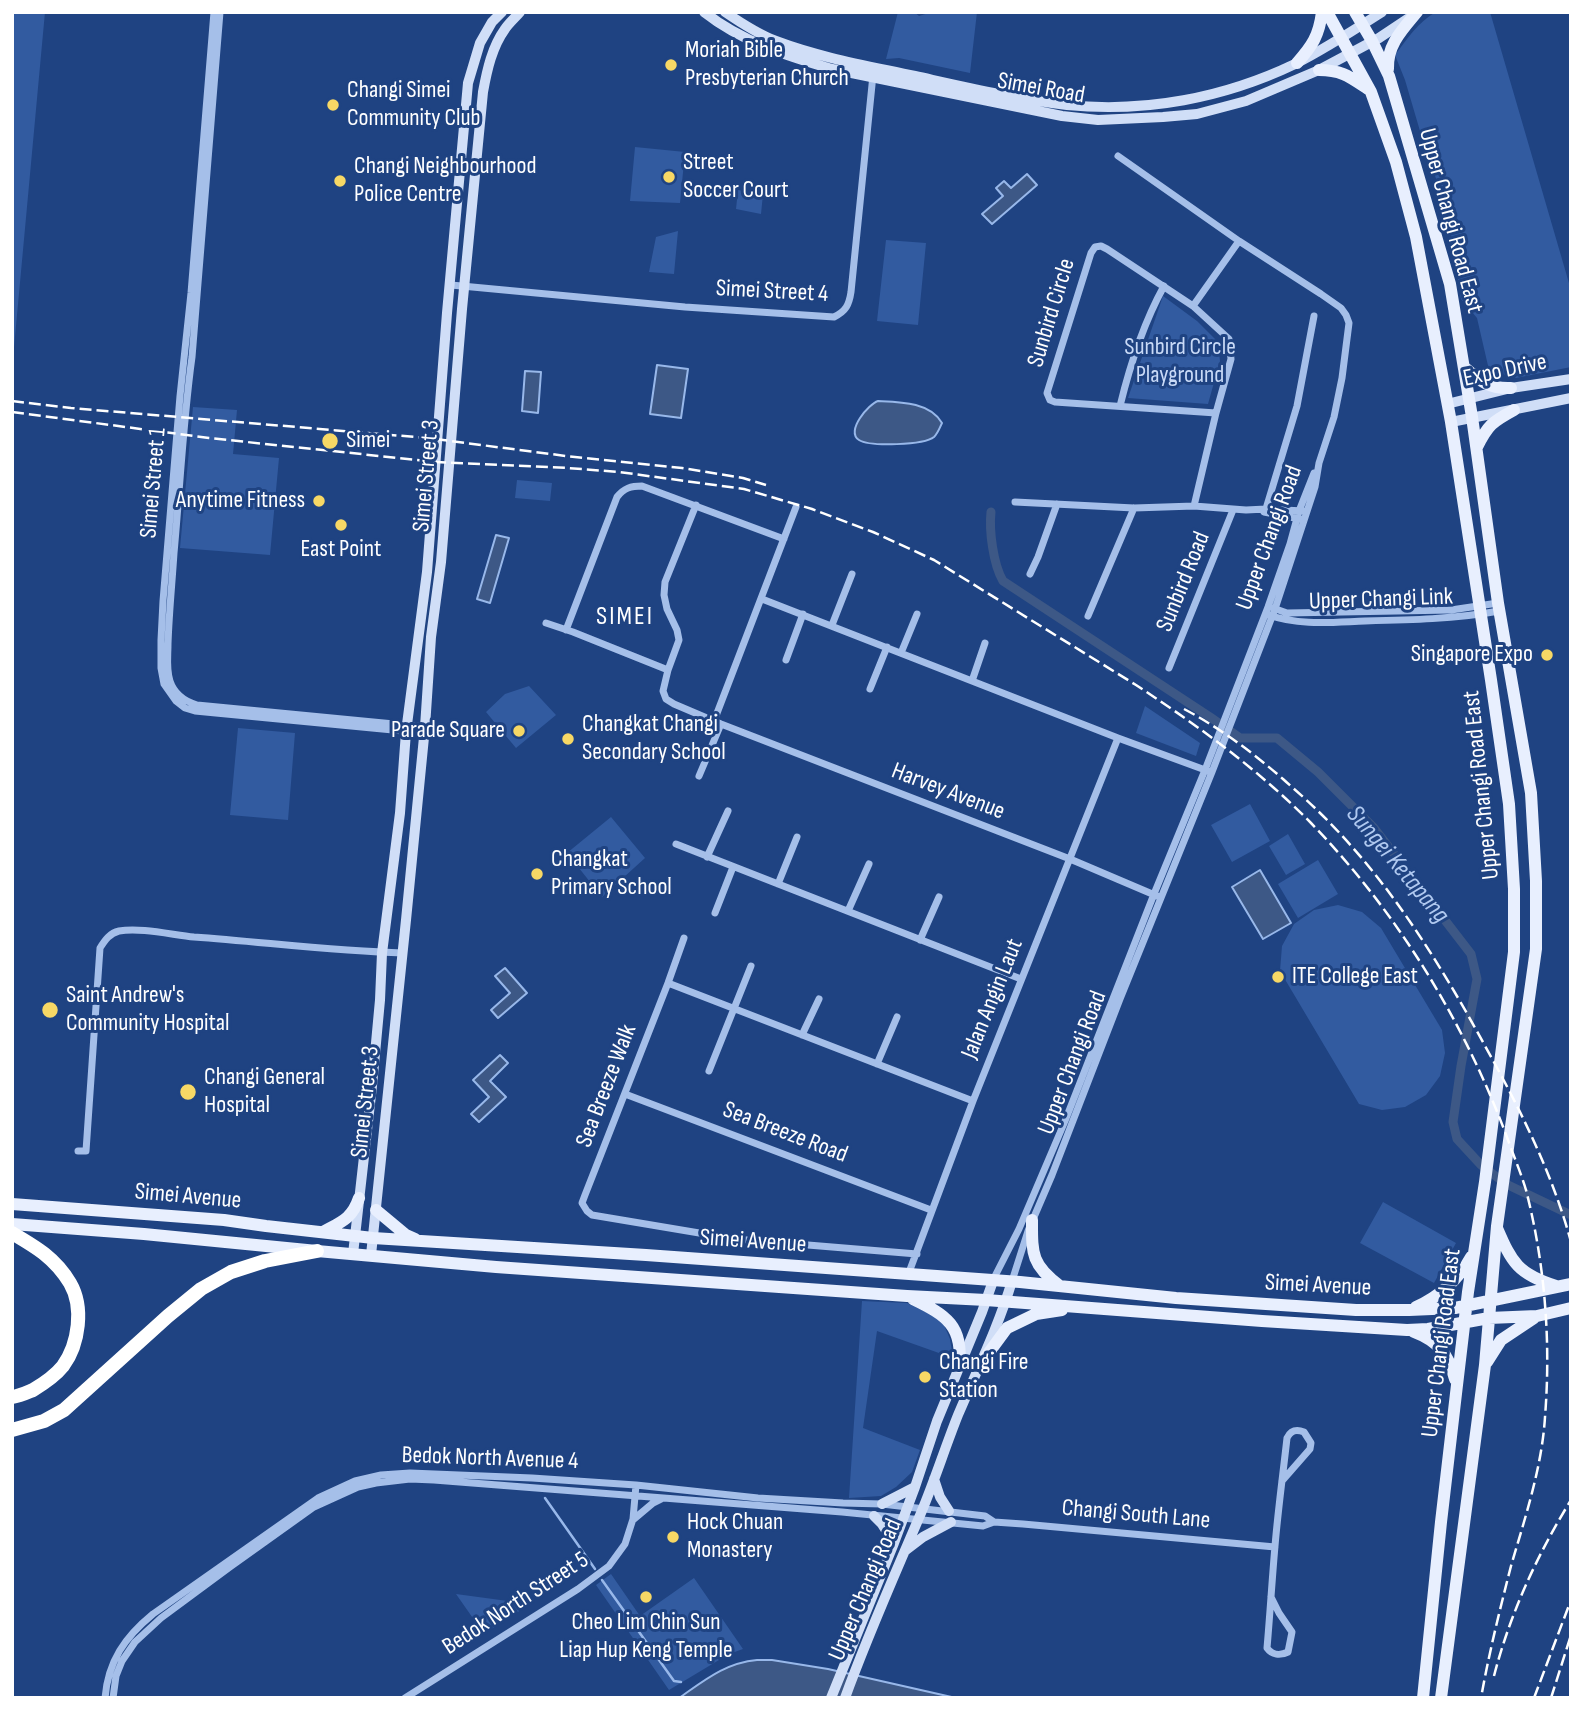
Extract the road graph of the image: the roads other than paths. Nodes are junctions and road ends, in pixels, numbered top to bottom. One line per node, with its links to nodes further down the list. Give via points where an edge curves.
1 (214, 12): 70 (street, Simei Street 1, via 163,601 164,684 176,701 195,712)
2 (220, 12): 70 (street, Simei Street 1, via 169,601 170,682 180,696 197,705)
3 (502, 12): 22 (main road, Simei Street 3, via 480,43 468,83)
4 (520, 12): 24 (main road, Simei Street 3, via 496,44 482,92)
5 (704, 12): 17 (main road, Simei Road, via 773,51 832,69)
6 (725, 12): 17 (main road, Simei Road, via 775,40)
7 (1324, 12): 12 (main road, Upper Changi Road East); 15 (main road, via 1318,33)
8 (1355, 12): 11 (main road, Upper Changi Road East)
9 (1382, 12): 11 (main road, Simei Road)
10 (1417, 12): 13 (main road, Simei Road); 18 (main road, via 1393,43 1387,58)
11 (1363, 24): 12 (main road, Simei Road); 13 (main road, Upper Changi Road East)
12 (1342, 37): 14 (main road, Upper Changi Road East); 15 (main road, Simei Road)
13 (1372, 41): 14 (main road, Simei Road); 18 (main road, Upper Changi Road East)
14 (1351, 53): 16 (main road, Simei Road); 19 (main road, Upper Changi Road East)
15 (1297, 63): 17 (main road, Simei Road, via 1186,101 1099,106 1067,105)
16 (1320, 71): 17 (main road, Simei Road, via 1247,101 1197,114 1098,120 1050,114); 19 (main road, via 1335,70)
17 (873, 72): 24 (street, Simei Street 4, via 851,292 842,313 834,317 685,307)
18 (1389, 76): 27 (main road, Upper Changi Road East, via 1450,284)
19 (1371, 92): 32 (main road, Upper Changi Road East, via 1416,237)
20 (1118, 156): 21 (street, Upper Changi Road)
21 (1239, 241): 25 (street); 47 (street, Upper Changi Road, via 1340,308 1349,323 1334,417 1315,487)
22 (451, 285): 24 (street, Simei Street 4); 70 (main road, Simei Street 3, via 427,572)
23 (1164, 286): 25 (street, Sunbird Circle); 33 (street, via 1149,313); 33 (street, Sunbird Circle, via 1101,246 1091,253 1047,393 1055,402)
24 (465, 287): 71 (main road, Simei Street 3)
25 (1194, 306): 35 (street, Sunbird Circle, via 1229,339 1231,359)
26 (1314, 316): 46 (street, via 1297,406)
27 (1464, 367): 29 (main road, via 1488,385); 31 (main road, Upper Changi Road East)
28 (1571, 379): 29 (main road, Expo Drive)
29 (1511, 388): 31 (main road, Expo Drive)
30 (1571, 398): 34 (main road, Expo Drive)
31 (1469, 399): 32 (main road, Expo Drive); 36 (main road, Upper Changi Road East)
32 (1447, 404): 37 (main road, Upper Changi Road East)
33 (1120, 406): 35 (street, Sunbird Circle)
34 (1514, 410): 36 (main road, Expo Drive); 38 (main road, via 1488,426)
35 (1216, 413): 42 (street, Sunbird Circle)
36 (1472, 417): 37 (main road, Expo Drive); 38 (main road, Upper Changi Road East)
37 (1451, 422): 54 (main road, Upper Changi Road East)
38 (1476, 447): 52 (main road, Upper Changi Road East)
39 (1015, 502): 40 (street, Sunbird Road)
40 (1056, 504): 44 (street, Sunbird Road); 50 (street)
41 (696, 505): 48 (street); 60 (street, via 642,486 621,491); 66 (street, via 665,582 667,609 679,640)
42 (1195, 506): 44 (street, Sunbird Road); 45 (street, Sunbird Road)
43 (796, 507): 48 (street)
44 (1134, 508): 57 (street)
45 (1233, 510): 46 (street, Sunbird Road); 65 (street, Sunbird Road)
46 (1264, 510): 47 (street, Sunbird Road)
47 (1302, 515): 53 (street, Upper Changi Road)
48 (784, 539): 51 (street)
49 (852, 574): 59 (street)
50 (1030, 574)
51 (762, 599): 55 (street); 69 (street)
52 (1499, 607): 54 (street, Upper Changi Link); 111 (main road, Upper Changi Road East, via 1531,793 1536,949)
53 (1270, 611): 54 (street, Upper Changi Link); 73 (street, Upper Changi Road)
54 (1480, 611): 118 (main road, Upper Changi Road East, via 1509,804 1514,952)
55 (803, 614): 59 (street); 64 (street)
56 (917, 614): 63 (street)
57 (1088, 617)
58 (547, 624): 60 (street)
59 (832, 625): 62 (street)
60 (566, 629): 66 (street)
61 (985, 643): 67 (street)
62 (887, 647): 63 (street); 68 (street)
63 (901, 653): 67 (street)
64 (786, 660)
65 (1169, 668)
66 (668, 670): 69 (street, Harvey Avenue, via 663,691 666,699)
67 (972, 681): 72 (street)
68 (870, 689)
69 (717, 722): 74 (street); 79 (street, Harvey Avenue)
70 (406, 729): 71 (street, Simei Street 1); 89 (main road, Simei Street 3)
71 (425, 730): 90 (main road, Simei Street 3)
72 (1118, 738): 73 (street); 79 (street, Jalan Angin Laut)
73 (1209, 771): 83 (street, Upper Changi Road)
74 (699, 776)
75 (728, 811): 78 (street)
76 (797, 837): 82 (street)
77 (676, 844): 78 (street)
78 (707, 857): 81 (street)
79 (1070, 859): 83 (street, Harvey Avenue); 92 (street, Jalan Angin Laut)
80 (869, 864): 85 (street)
81 (733, 867): 82 (street); 86 (street)
82 (778, 884): 85 (street)
83 (1157, 896): 109 (street, Upper Changi Road); 123 (street, Upper Changi Road, via 1019,1229)
84 (939, 897): 88 (street)
85 (848, 911): 88 (street)
86 (715, 914)
87 (684, 938): 93 (street, Sea Breeze Walk)
88 (920, 940): 92 (street)
89 (382, 953): 90 (street); 96 (main road, Simei Street 3); 104 (street, via 154,932 114,933 100,948 86,1151)
90 (403, 953): 94 (main road, Simei Street 3)
91 (751, 966): 97 (street)
92 (1021, 979): 103 (street, Jalan Angin Laut)
93 (668, 983): 97 (street); 102 (street, Sea Breeze Walk)
94 (399, 991): 96 (main road, via 388,991); 107 (main road, Simei Street 3)
95 (819, 999): 99 (street)
96 (380, 1000): 105 (main road, Simei Street 3)
97 (734, 1009): 99 (street); 101 (street)
98 (897, 1017): 100 (street)
99 (802, 1035): 100 (street)
100 (877, 1064): 103 (street)
101 (709, 1071)
102 (625, 1094): 108 (street, Sea Breeze Road); 120 (street, Sea Breeze Walk, via 582,1203 592,1214 735,1239)
103 (973, 1101): 108 (street, Jalan Angin Laut)
104 (78, 1151)
105 (359, 1198): 112 (main road, via 350,1216); 114 (main road, Simei Street 3)
106 (12, 1203): 112 (main road, Simei Avenue)
107 (376, 1210): 115 (main road, Simei Street 3); 116 (main road)
108 (932, 1210): 120 (street, Jalan Angin Laut)
109 (1032, 1220): 124 (street, Upper Changi Road); 126 (main road, via 1034,1255 1046,1276)
110 (12, 1224): 117 (main road, Simei Avenue)
111 (1497, 1226): 125 (main road, via 1506,1249 1524,1272); 129 (main road, Upper Changi Road East)
112 (323, 1232): 114 (main road, Simei Avenue)
113 (12, 1233): 143 (highway, via 56,1262 71,1285 78,1309 76,1339 63,1366 44,1384)
114 (355, 1236): 115 (main road, Simei Avenue); 119 (main road, Simei Street 3)
115 (373, 1238): 116 (main road, Simei Avenue); 121 (main road, Simei Street 3)
116 (418, 1240): 122 (main road, Simei Avenue)
117 (317, 1251): 119 (main road, Simei Avenue); 144 (highway, via 231,1272 201,1289 64,1410)
118 (1475, 1251): 132 (main road, Upper Changi Road East); 134 (main road, via 1447,1287)
119 (353, 1254): 121 (main road, Simei Avenue)
120 (917, 1254): 122 (street, Jalan Angin Laut)
121 (371, 1255): 127 (main road, Simei Avenue)
122 (908, 1275): 123 (main road, Simei Avenue)
123 (993, 1281): 124 (main road, Simei Avenue); 128 (main road, Upper Changi Road)
124 (1012, 1281): 126 (main road, Simei Avenue); 130 (main road, Upper Changi Road)
125 (1565, 1285): 129 (main road, Simei Avenue)
126 (1060, 1286): 134 (main road, Simei Avenue, via 1293,1307)
127 (907, 1296): 128 (main road, Simei Avenue); 141 (main road, via 950,1322)
128 (986, 1300): 130 (main road, Simei Avenue); 141 (main road, Upper Changi Road)
129 (1490, 1301): 132 (main road, Simei Avenue); 136 (main road, Upper Changi Road East)
130 (1006, 1302): 131 (main road, Simei Avenue); 139 (main road, Upper Changi Road)
131 (1086, 1307): 138 (main road, Simei Avenue); 139 (main road, via 1036,1314 1017,1322 1007,1328)
132 (1466, 1307): 134 (main road, Simei Avenue); 137 (main road, Upper Changi Road East)
133 (1571, 1308): 135 (main road)
134 (1409, 1310)
135 (1537, 1316): 136 (main road, Simei Avenue); 140 (main road, via 1501,1339)
136 (1489, 1318): 137 (main road, Simei Avenue); 140 (main road, Upper Changi Road East)
137 (1465, 1324): 138 (main road, Simei Avenue); 142 (main road, Upper Changi Road East)
138 (1407, 1330): 142 (main road, via 1440,1348)
139 (982, 1363): 145 (main road, Upper Changi Road)
140 (1485, 1365): 167 (main road, Upper Changi Road East)
141 (960, 1367): 148 (main road, Upper Changi Road)
142 (1457, 1385): 166 (main road, Upper Changi Road East)
143 (12, 1397)
144 (12, 1430)
145 (934, 1479): 153 (main road, Upper Changi Road); 155 (main road)
146 (1282, 1481): 146 (street, via 1289,1433 1304,1432 1310,1449); 158 (street)
147 (636, 1485): 149 (street, Bedok North Street 5); 151 (street, Bedok North Avenue 4); 161 (street, Bedok North Avenue 4, via 410,1473 355,1481 311,1502 145,1620 115,1657)
148 (915, 1487): 151 (main road); 152 (main road, Upper Changi Road)
149 (635, 1495): 150 (street, Bedok North Avenue 4); 156 (street, Bedok North Street 5); 162 (street, Bedok North Avenue 4, via 433,1480 358,1487 306,1512 161,1618 129,1648 116,1676)
150 (663, 1498): 154 (street, Bedok North Avenue 4); 156 (street)
151 (882, 1504): 152 (street, Bedok North Avenue 4)
152 (906, 1513): 153 (street, Bedok North Avenue 4); 154 (street, Bedok North Avenue 4); 157 (main road, Upper Changi Road)
153 (921, 1513): 155 (street, Changi South Lane); 159 (main road, Upper Changi Road)
154 (874, 1516): 157 (main road)
155 (950, 1517): 158 (street, Changi South Lane, via 983,1526 994,1522); 159 (main road)
156 (634, 1519): 163 (street, Bedok North Street 5, via 625,1544 609,1566)
157 (894, 1543): 164 (main road, Upper Changi Road)
158 (1275, 1547): 160 (street)
159 (905, 1551): 165 (main road, Upper Changi Road)
160 (1271, 1597): 160 (street, via 1292,1632 1288,1652 1279,1655 1267,1648)
161 (105, 1698)
162 (113, 1698)
163 (405, 1698)
164 (831, 1698)
165 (845, 1698)
166 (1423, 1698)
167 (1441, 1698)

